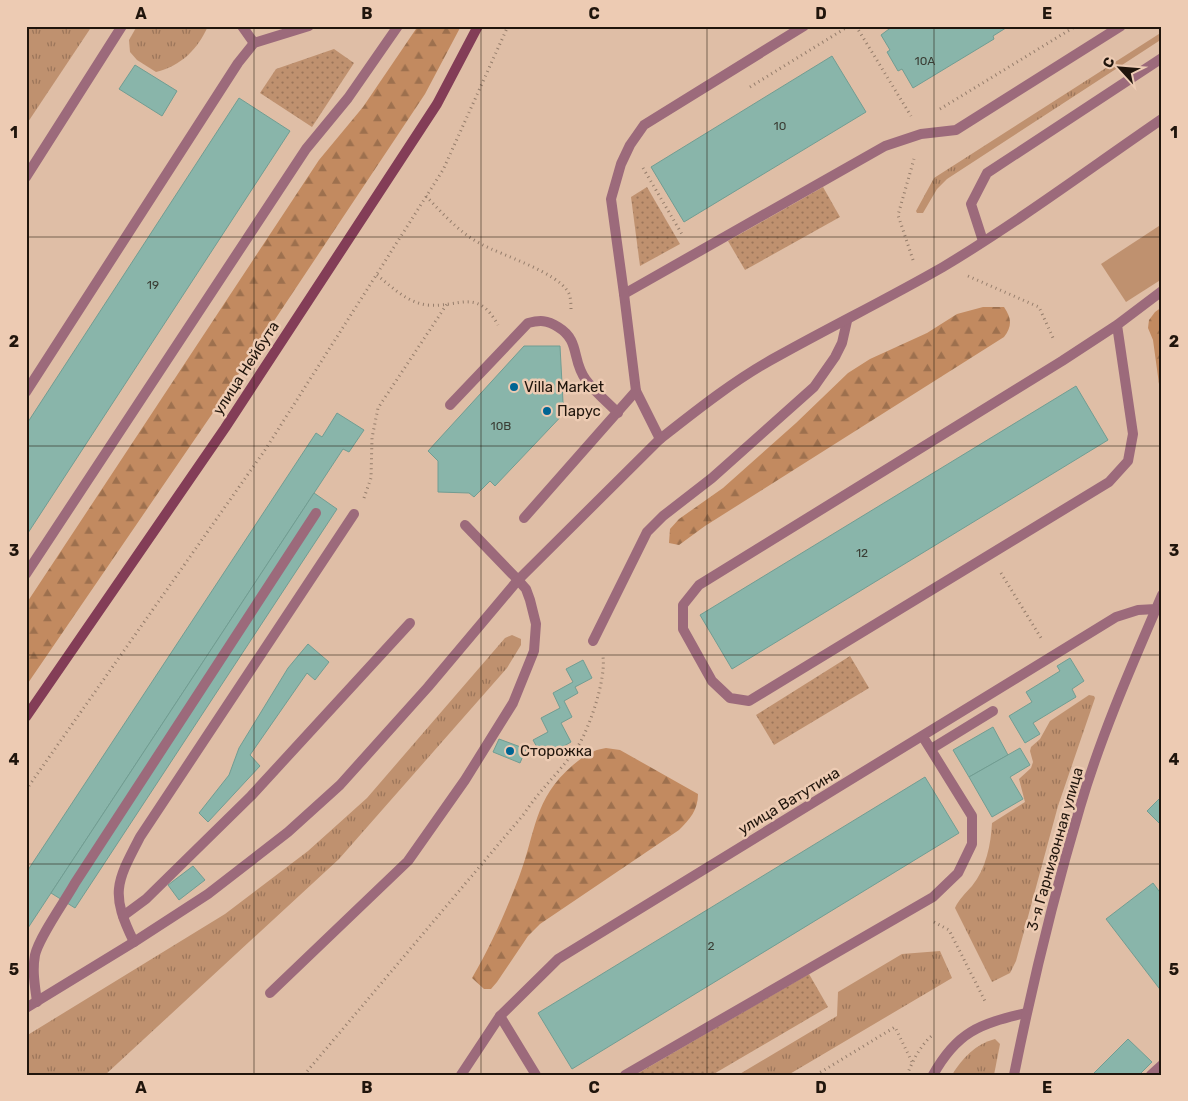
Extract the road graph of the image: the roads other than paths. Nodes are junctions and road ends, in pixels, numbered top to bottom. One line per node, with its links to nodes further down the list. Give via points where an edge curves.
1 (122, 26): 11 (street)
2 (242, 26): 8 (street)
3 (309, 26): 8 (street)
4 (398, 26): 26 (street, via 348,98 306,149)
5 (478, 26): 33 (street, улица Нейбута, via 437,104 345,245 225,428)
6 (804, 26): 14 (street, via 644,125 630,145 615,180 611,199)
7 (1122, 26): 14 (street, via 956,130 921,134 884,146)
8 (254, 43): 18 (street)
9 (1162, 58): 12 (street, via 987,173 971,204)
10 (1162, 119): 12 (street)
11 (26, 177)
12 (983, 241): 15 (street)
13 (1162, 290): 16 (street)
14 (624, 294): 17 (street)
15 (847, 320): 21 (street, via 779,355 723,390); 31 (street, via 842,344 814,387 647,532)
16 (1117, 325): 16 (street, via 1133,434 1128,461 1109,482 749,701 730,698 712,681 683,630 683,605 699,585)
17 (636, 391): 20 (street); 21 (street)
18 (26, 392)
19 (450, 405): 20 (street, via 528,323 540,320 550,322 569,334 585,379)
20 (618, 413): 24 (street)
21 (660, 439): 27 (street)
22 (316, 512): 39 (street, via 51,924 36,953 33,976)
23 (354, 514): 36 (street, via 140,837 120,878 118,889)
24 (524, 518)
25 (466, 525): 27 (street)
26 (26, 574)
27 (518, 580): 37 (street, via 340,785 288,832 215,889); 38 (street, via 526,589 536,624 534,651 513,703 465,780 408,861)
28 (1162, 595): 29 (street)
29 (1156, 609): 34 (street, улица Ватутина, via 1138,610 1116,617); 41 (street, 3-я Гарнизонная улица, via 1122,688 1080,806)
30 (410, 623): 36 (street, via 251,796 146,899)
31 (595, 637)
32 (993, 711): 35 (street)
33 (26, 717)
34 (923, 737): 35 (street); 42 (street, улица Ватутина, via 558,959)
35 (931, 749): 46 (street, via 972,816 972,844 958,873 933,898)
36 (123, 916): 37 (street)
37 (134, 942): 39 (street)
38 (270, 993)
39 (37, 1002): 40 (street)
40 (26, 1008)
41 (1026, 1013): 47 (street, via 994,1020 972,1030 947,1051); 48 (street, 3-я Гарнизонная улица)
42 (500, 1016): 44 (street, улица Ватутина); 45 (street)
43 (1162, 1065): 49 (street)
44 (461, 1075)
45 (536, 1075)
46 (625, 1075)
47 (933, 1075)
48 (1014, 1075)
49 (1151, 1075)

